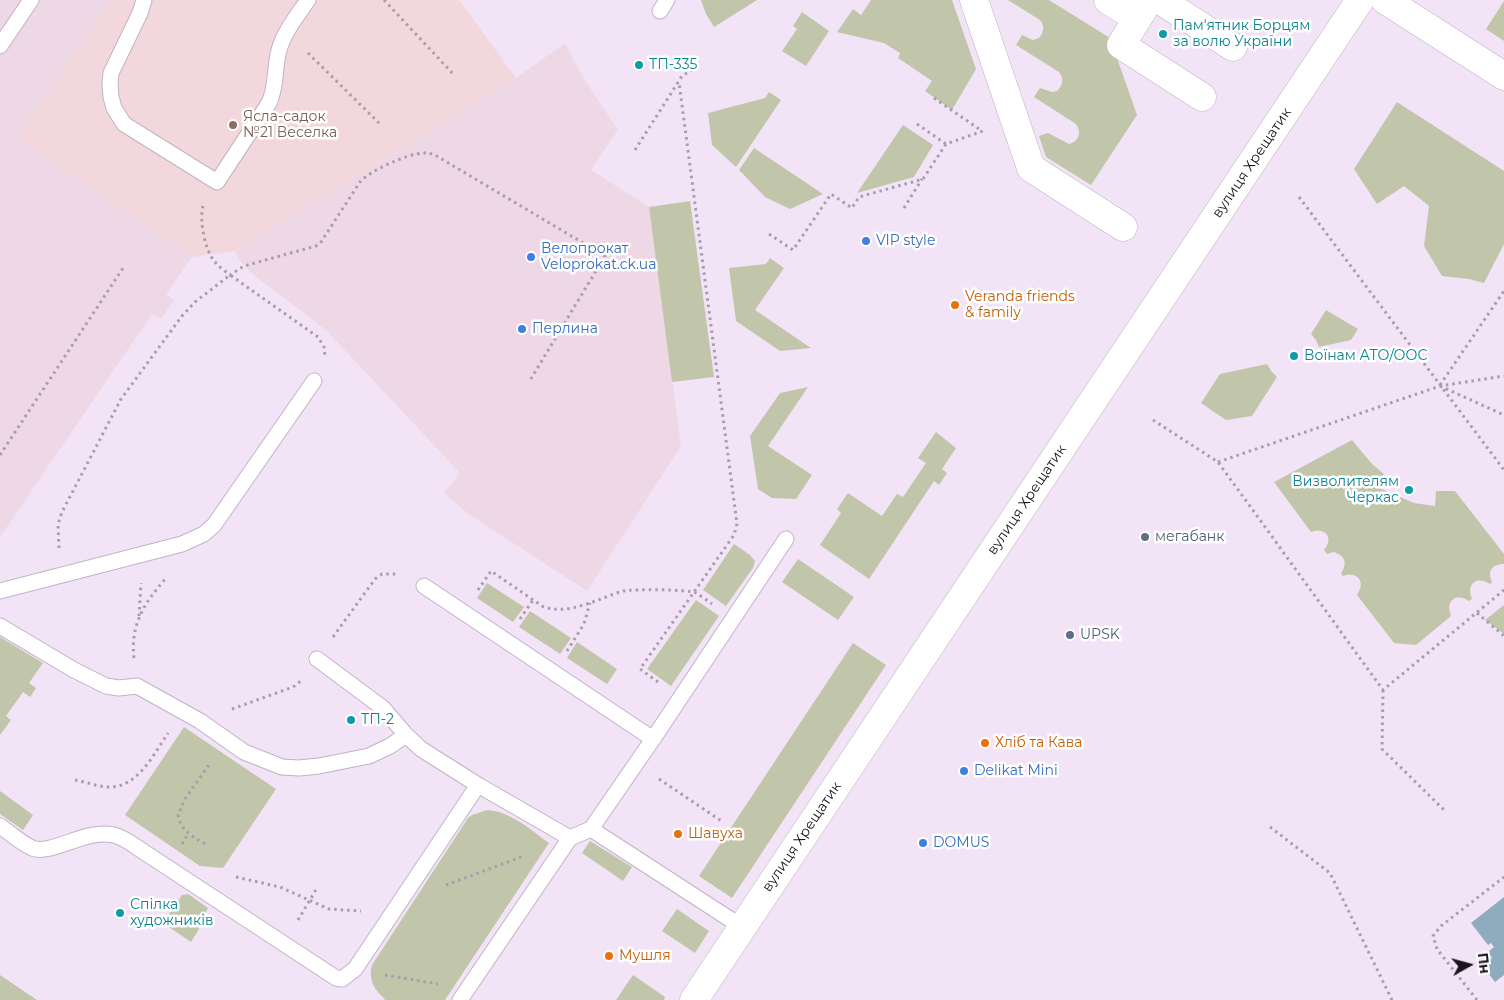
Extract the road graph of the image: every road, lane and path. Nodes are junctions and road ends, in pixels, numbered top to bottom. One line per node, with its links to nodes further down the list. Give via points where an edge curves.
1 (31, 0): 12 (lane)
2 (144, 0): 27 (lane, via 112,73 110,91 114,108 124,124)
3 (308, 0): 11 (lane)
4 (384, 0): 15 (path)
5 (974, 0): 20 (main road)
6 (1108, 0): 10 (main road)
7 (1160, 0): 13 (main road)
8 (1360, 0): 78 (main road, вулиця Хрещатик)
9 (1385, 0): 16 (main road)
10 (1143, 9): 18 (main road, via 1121,45)
11 (286, 32): 21 (path); 27 (lane, via 278,53 273,94)
12 (0, 46)
13 (1233, 47)
14 (694, 69): 17 (path, via 682,76)
15 (455, 76)
16 (1504, 76)
17 (679, 82): 25 (path); 51 (path, via 737,524 734,535)
18 (1202, 97)
19 (934, 98): 23 (path)
20 (1014, 120): 23 (path); 30 (main road, via 1031,168)
21 (379, 122)
22 (917, 124): 24 (path)
23 (983, 131): 24 (path)
24 (946, 144): 26 (path)
25 (635, 150)
26 (923, 179): 29 (path); 31 (path, via 859,196 852,208 831,194 793,250)
27 (217, 182): 33 (path, via 204,203 201,221 214,262)
28 (1299, 197): 38 (path)
29 (904, 208)
30 (1122, 227)
31 (769, 234)
32 (123, 268): 41 (path)
33 (230, 275): 36 (path, via 318,337 324,346 325,359); 37 (path, via 244,266 316,246 367,174 417,153 435,155 605,256); 47 (path, via 188,310 121,400 58,524 58,544)
34 (1504, 291): 38 (path)
35 (1504, 376): 38 (path)
36 (314, 381): 45 (lane, via 214,525 194,540)
37 (529, 382)
38 (1440, 386): 39 (path); 42 (path); 43 (path)
39 (1504, 415)
40 (1153, 420): 42 (path)
41 (0, 455)
42 (1218, 462): 59 (path)
43 (1504, 470)
44 (786, 539): 60 (lane)
45 (174, 547): 47 (lane); 58 (path, via 175,567 151,597 136,626 132,645)
46 (491, 571): 52 (path, via 549,609)
47 (66, 575): 50 (lane)
48 (424, 586): 56 (path, via 402,575 382,574 375,579); 57 (lane)
49 (1504, 590): 53 (path)
50 (0, 591)
51 (694, 592): 52 (path, via 627,590); 60 (path, via 640,669)
52 (590, 603): 57 (path, via 584,624)
53 (1477, 613): 55 (path); 59 (path)
54 (0, 626): 58 (lane, via 106,686)
55 (1504, 636)
56 (317, 659): 62 (path, via 293,687); 63 (lane, via 383,708)
57 (552, 672): 64 (lane)
58 (137, 686): 61 (lane)
59 (1384, 690): 69 (path, via 1382,749)
60 (680, 697): 64 (lane)
61 (182, 711): 62 (lane); 67 (path, via 145,767 127,782 107,787)
62 (200, 721): 65 (lane)
63 (406, 736): 65 (lane, via 369,756 299,768 282,767 244,752); 68 (lane)
64 (653, 739): 66 (lane)
65 (226, 740): 75 (path, via 185,799 178,815 186,832)
66 (636, 763): 70 (path); 73 (lane)
67 (75, 780)
68 (478, 785): 74 (lane); 80 (lane)
69 (1445, 811)
70 (723, 822)
71 (0, 826): 79 (lane, via 32,848 42,849 85,836 116,836)
72 (1270, 827): 83 (path, via 1330,873)
73 (592, 829): 74 (lane); 78 (lane)
74 (570, 838): 81 (lane)
75 (205, 844)
76 (1504, 876): 84 (path, via 1433,936 1437,949)
77 (317, 888): 79 (path)
78 (742, 927): 82 (main road, вулиця Хрещатик)
79 (283, 944): 80 (lane, via 336,978 342,979)
80 (354, 969): 81 (path)
81 (463, 995)
82 (694, 1000)
83 (1392, 1000)
84 (1477, 1000)

